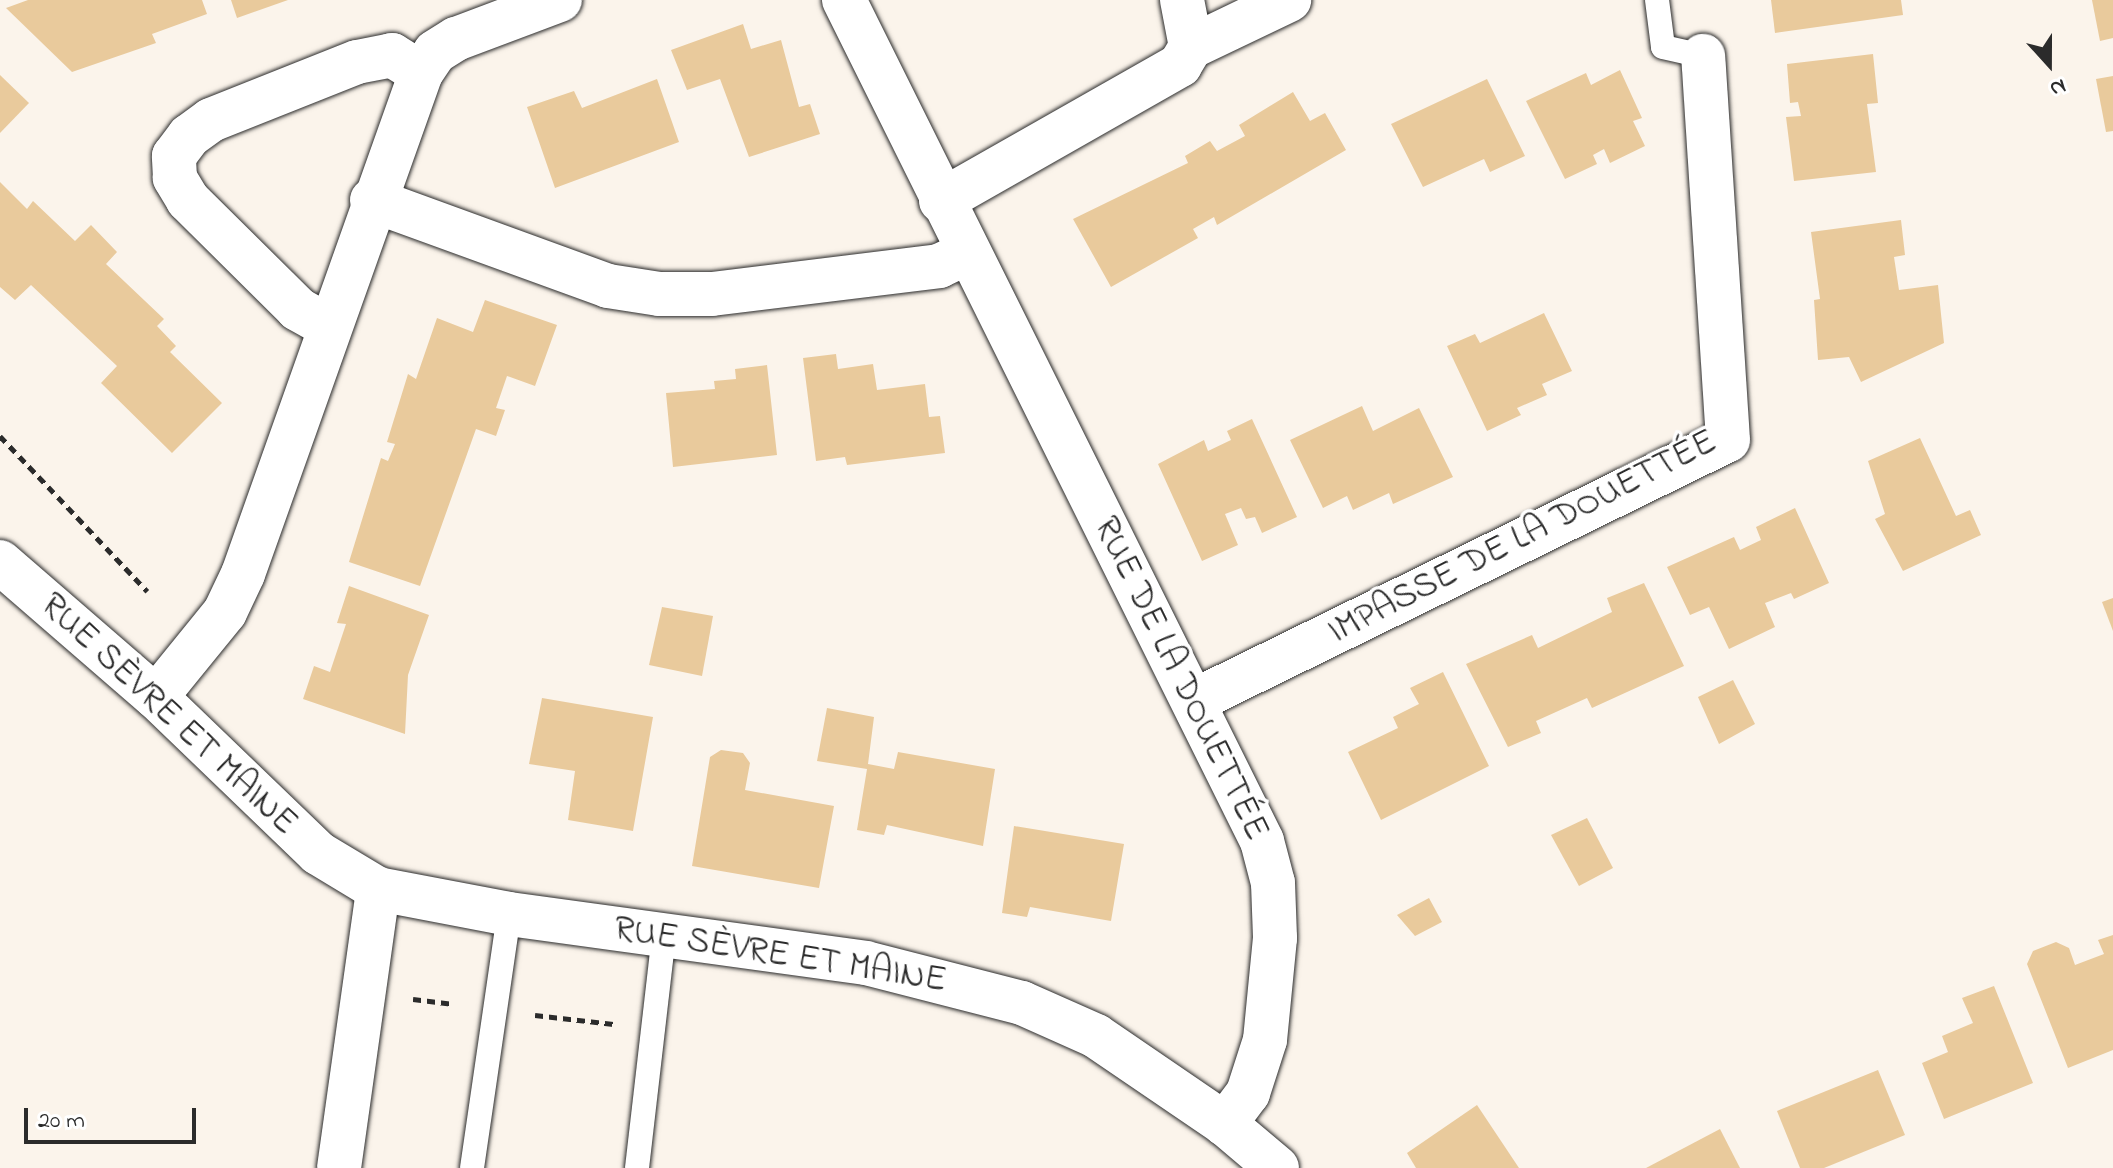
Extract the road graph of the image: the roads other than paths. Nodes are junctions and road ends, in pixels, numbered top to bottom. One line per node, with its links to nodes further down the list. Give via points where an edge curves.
1 (560, 0): 8 (street, via 456,39 435,52)
2 (844, 0): 10 (street, RUE DE LA DOUETTÉE)
3 (1182, 0): 6 (street)
4 (1289, 0): 6 (street)
5 (1657, 0): 7 (lane, via 1663,47)
6 (1191, 47): 10 (street, via 1180,65 1162,78)
7 (1703, 56): 15 (street, IMPASSE DE LA DOUETTÉE, via 1728,440)
8 (421, 73): 9 (street); 12 (street, via 392,55 357,62 211,120 174,156 175,178 188,200 298,309)
9 (372, 200): 11 (street, via 608,286 659,294 712,294 939,266); 12 (street)
10 (941, 201): 11 (street, RUE DE LA DOUETTÉE)
11 (967, 253): 15 (street, RUE DE LA DOUETTÉE)
12 (330, 327): 14 (street, via 225,612)
13 (0, 562): 14 (street, RUE SÈVRE ET MAINE)
14 (156, 697): 16 (street, RUE SÈVRE ET MAINE, via 318,853)
15 (1194, 701): 19 (street, RUE DE LA DOUETTÉE, via 1262,841 1273,883 1275,938 1265,1040 1248,1093)
16 (378, 889): 17 (street, RUE SÈVRE ET MAINE); 20 (street)
17 (509, 914): 18 (street, RUE SÈVRE ET MAINE); 21 (lane)
18 (664, 934): 19 (street, RUE SÈVRE ET MAINE, via 866,963 1022,1003 1096,1036); 22 (lane)
19 (1225, 1124): 23 (street, RUE SÈVRE ET MAINE)
20 (339, 1168)
21 (472, 1168)
22 (637, 1168)
23 (1277, 1168)

